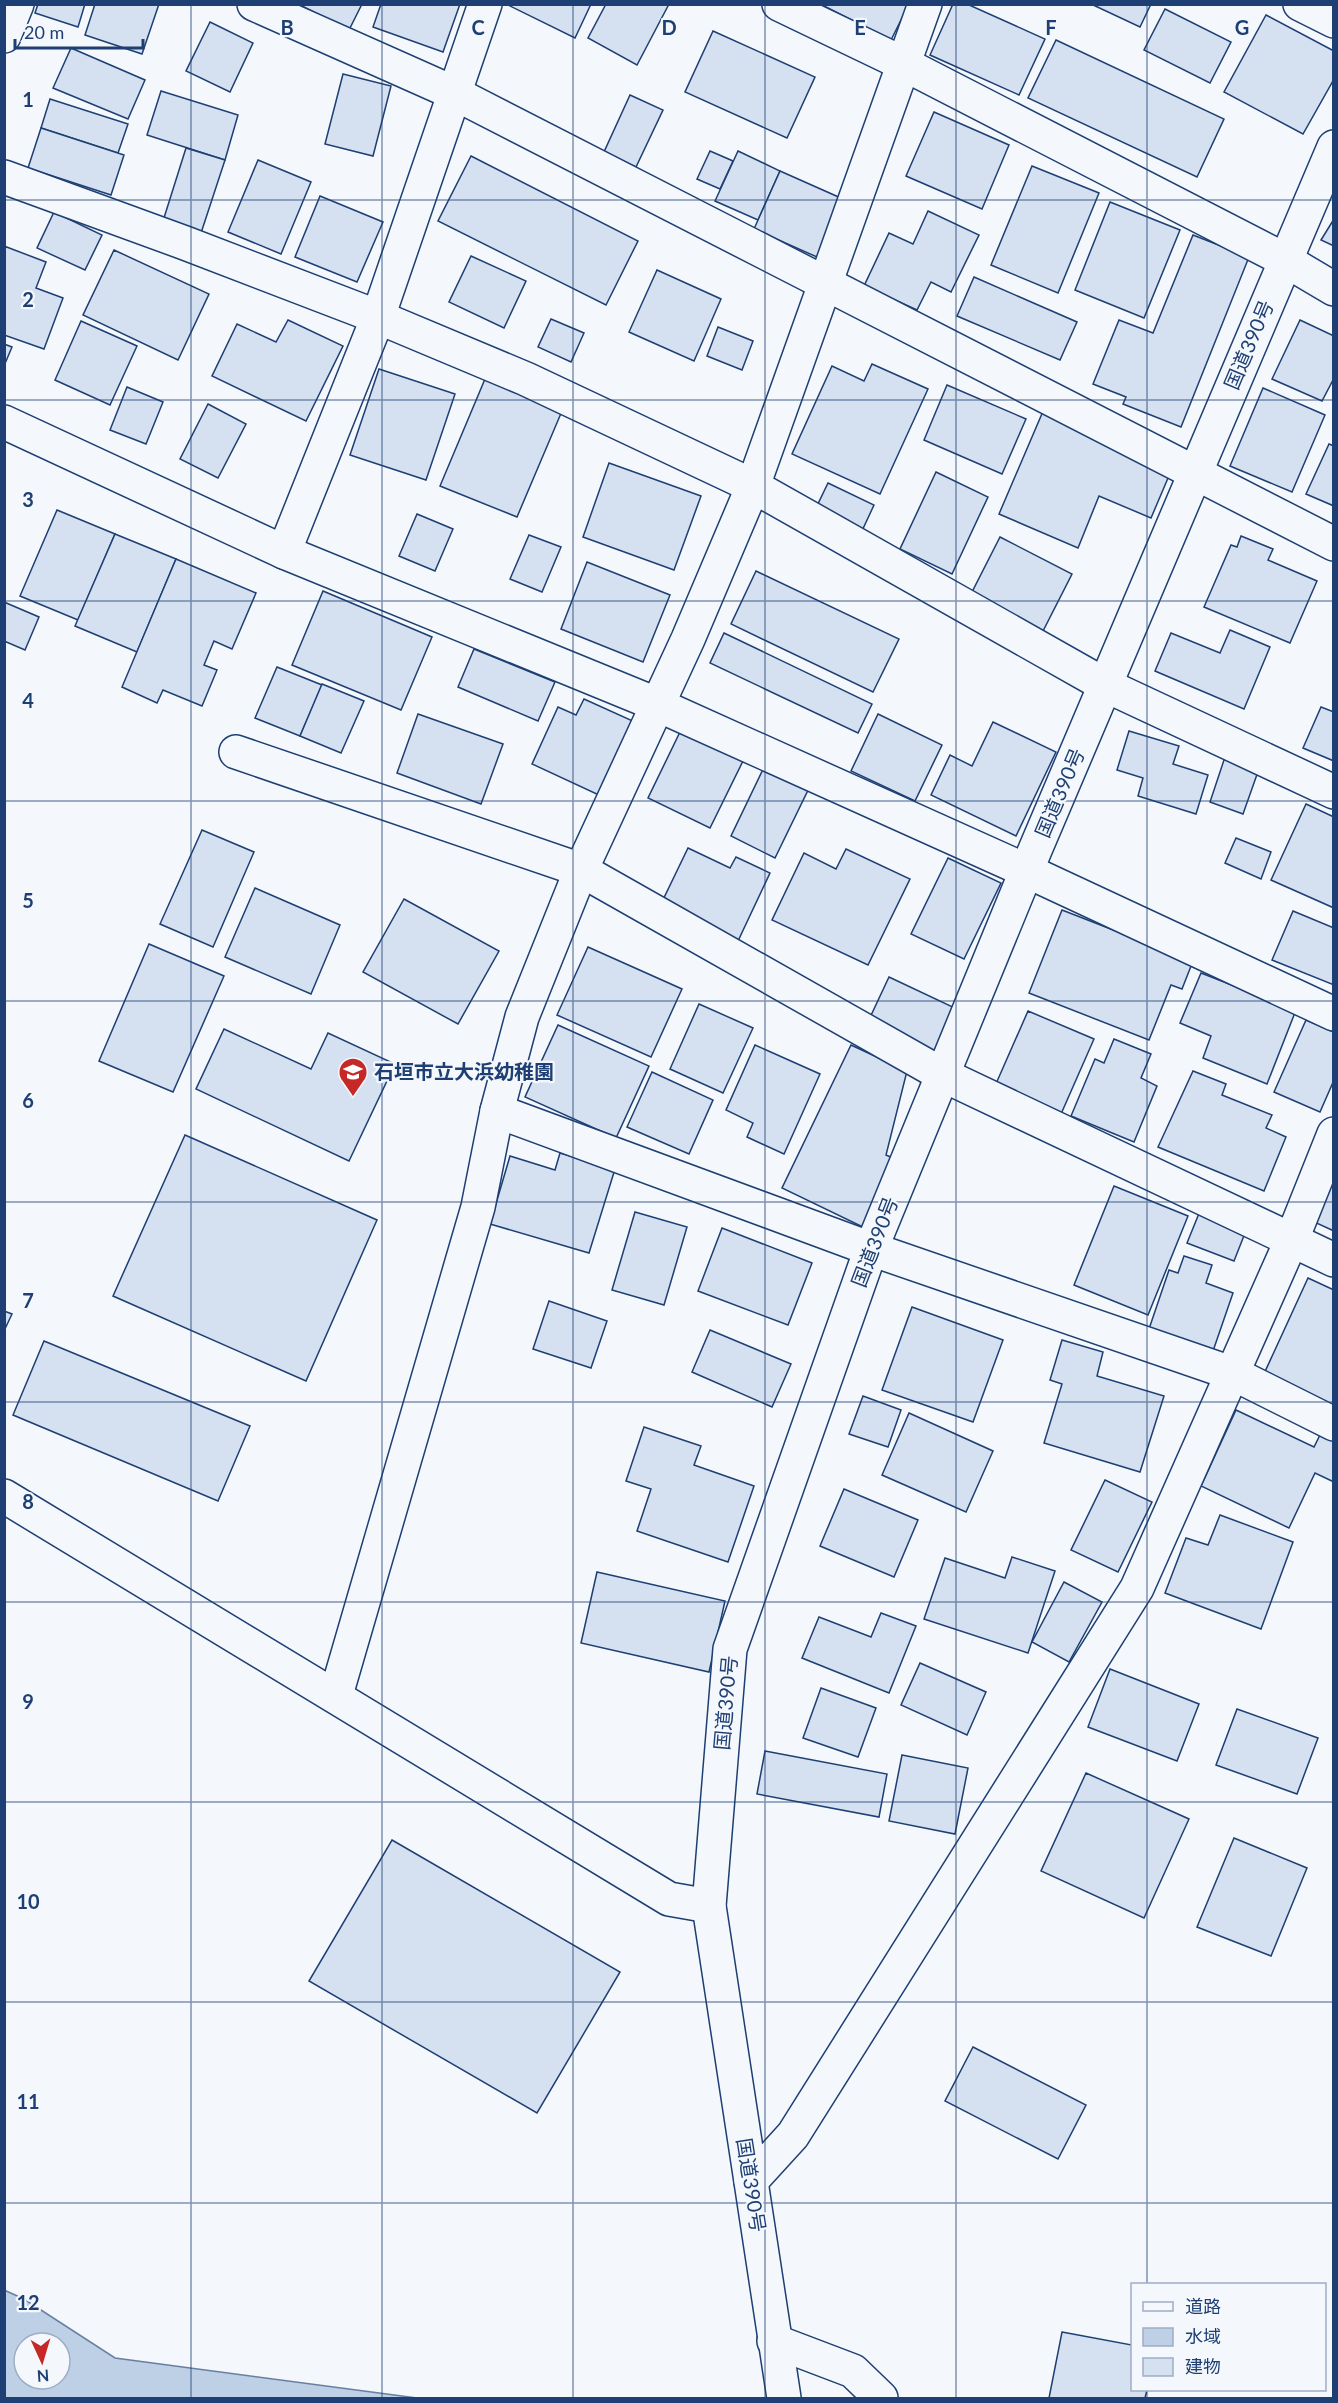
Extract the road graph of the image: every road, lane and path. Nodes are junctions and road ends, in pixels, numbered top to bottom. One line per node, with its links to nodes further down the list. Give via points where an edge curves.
1 (17, 4): 8 (main road)
2 (254, 4): 10 (main road)
3 (485, 4): 10 (main road)
4 (779, 4): 9 (main road)
5 (925, 4): 9 (main road)
6 (1300, 4): 7 (main road)
7 (1334, 21)
8 (4, 36)
9 (904, 64): 13 (main road); 14 (main road)
10 (454, 93): 14 (main road); 16 (main road)
11 (1334, 147): 13 (main road, 国道390号)
12 (4, 177): 16 (main road)
13 (1285, 260): 15 (main road); 18 (main road, 国道390号)
14 (824, 283): 18 (main road); 19 (main road)
15 (1334, 289)
16 (378, 317): 19 (main road, via 526,379); 21 (main road)
17 (4, 422): 21 (main road)
18 (1195, 474): 20 (main road); 22 (main road, 国道390号)
19 (753, 486): 22 (main road); 23 (main road)
20 (1334, 544)
21 (285, 552): 23 (main road)
22 (1105, 685): 25 (main road); 27 (main road, 国道390号)
23 (656, 705): 26 (main road); 27 (main road)
24 (236, 752): 26 (main road)
25 (1334, 792)
26 (581, 870): 29 (main road); 30 (main road, via 522,1017)
27 (1027, 871): 28 (main road); 29 (main road, 国道390号)
28 (1334, 1014)
29 (943, 1075): 32 (main road); 33 (main road, 国道390号)
30 (497, 1111): 33 (main road); 38 (main road, via 478,1208)
31 (1334, 1134): 32 (main road)
32 (1292, 1239): 34 (main road); 35 (main road)
33 (871, 1249): 35 (main road); 39 (main road, 国道390号, via 730,1649)
34 (1334, 1260)
35 (1234, 1374): 36 (main road); 40 (main road, via 1137,1588 793,2135)
36 (1334, 1424)
37 (4, 1496): 38 (main road)
38 (336, 1695): 39 (main road, via 669,1899)
39 (710, 1906): 40 (main road, 国道390号)
40 (751, 2181): 41 (main road, 国道390号)
41 (774, 2341): 42 (main road, 国道390号); 43 (main road, via 853,2371)
42 (784, 2398)
43 (881, 2398)

